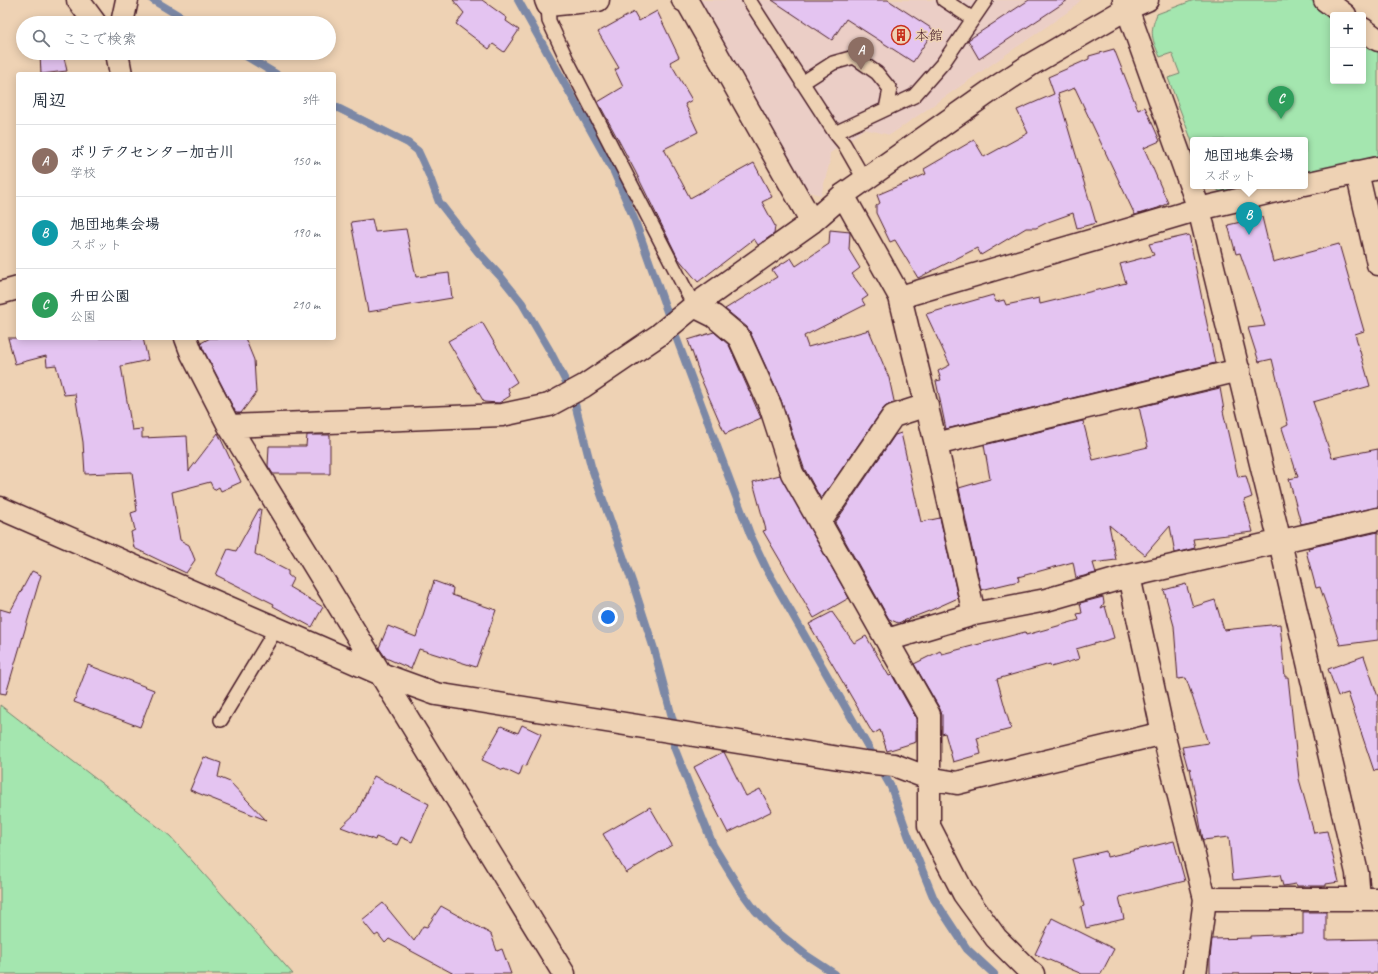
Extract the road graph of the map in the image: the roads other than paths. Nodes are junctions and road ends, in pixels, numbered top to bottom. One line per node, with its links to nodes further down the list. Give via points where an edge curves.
1 (78, 0): 13 (street)
2 (127, 0): 14 (street)
3 (598, 0): 10 (street)
4 (683, 0): 32 (street, via 688,3)
5 (749, 0): 20 (lane)
6 (944, 0): 15 (lane)
7 (986, 0): 15 (lane)
8 (1147, 0): 11 (street)
9 (1325, 0): 12 (street)
10 (547, 2): 37 (lane, via 549,21 567,60)
11 (1125, 5): 25 (street, via 989,92); 27 (street)
12 (1341, 12)
13 (90, 16)
14 (124, 16)
15 (973, 19): 21 (lane, via 943,63 914,96)
16 (1366, 31): 17 (street)
17 (1378, 40)
18 (118, 60): 19 (street)
19 (120, 72)
20 (802, 83): 21 (lane, via 833,63 854,57 877,73 890,88); 22 (lane)
21 (886, 108): 22 (lane)
22 (835, 133): 25 (lane)
23 (1378, 168): 24 (street)
24 (1357, 172): 26 (street); 33 (street)
25 (864, 180): 30 (street)
26 (1308, 183)
27 (1190, 184)
28 (1192, 189): 31 (street)
29 (1284, 189): 31 (street)
30 (843, 195): 32 (street); 36 (street)
31 (1199, 209): 36 (street); 39 (street)
32 (812, 222): 37 (street)
33 (1378, 264)
34 (16, 289): 35 (street)
35 (0, 293)
36 (900, 297): 40 (street)
37 (694, 306): 41 (street, via 659,335 584,386 549,405 502,415); 45 (street, via 714,316 739,337 770,405 792,473)
38 (187, 340): 41 (street)
39 (1239, 370): 42 (street); 46 (street)
40 (927, 405): 42 (street); 45 (street, via 893,416)
41 (229, 426): 51 (street)
42 (936, 444): 48 (street)
43 (0, 508): 49 (street)
44 (1378, 519): 46 (street)
45 (820, 522): 50 (street)
46 (1280, 542): 47 (street); 56 (street, via 1357,873)
47 (1129, 576): 48 (street, via 1046,600); 53 (street)
48 (974, 614): 50 (street)
49 (276, 629): 51 (street); 52 (lane)
50 (887, 640): 54 (street, via 929,716)
51 (381, 674): 54 (street, via 436,694 894,765); 57 (street)
52 (221, 720)
53 (1163, 733): 54 (street, via 957,783); 55 (street)
54 (928, 778): 58 (street, via 929,826 964,894 996,938)
55 (1205, 899): 56 (street); 59 (street)
56 (1368, 899)
57 (564, 974)
58 (1034, 974)
59 (1195, 974)

